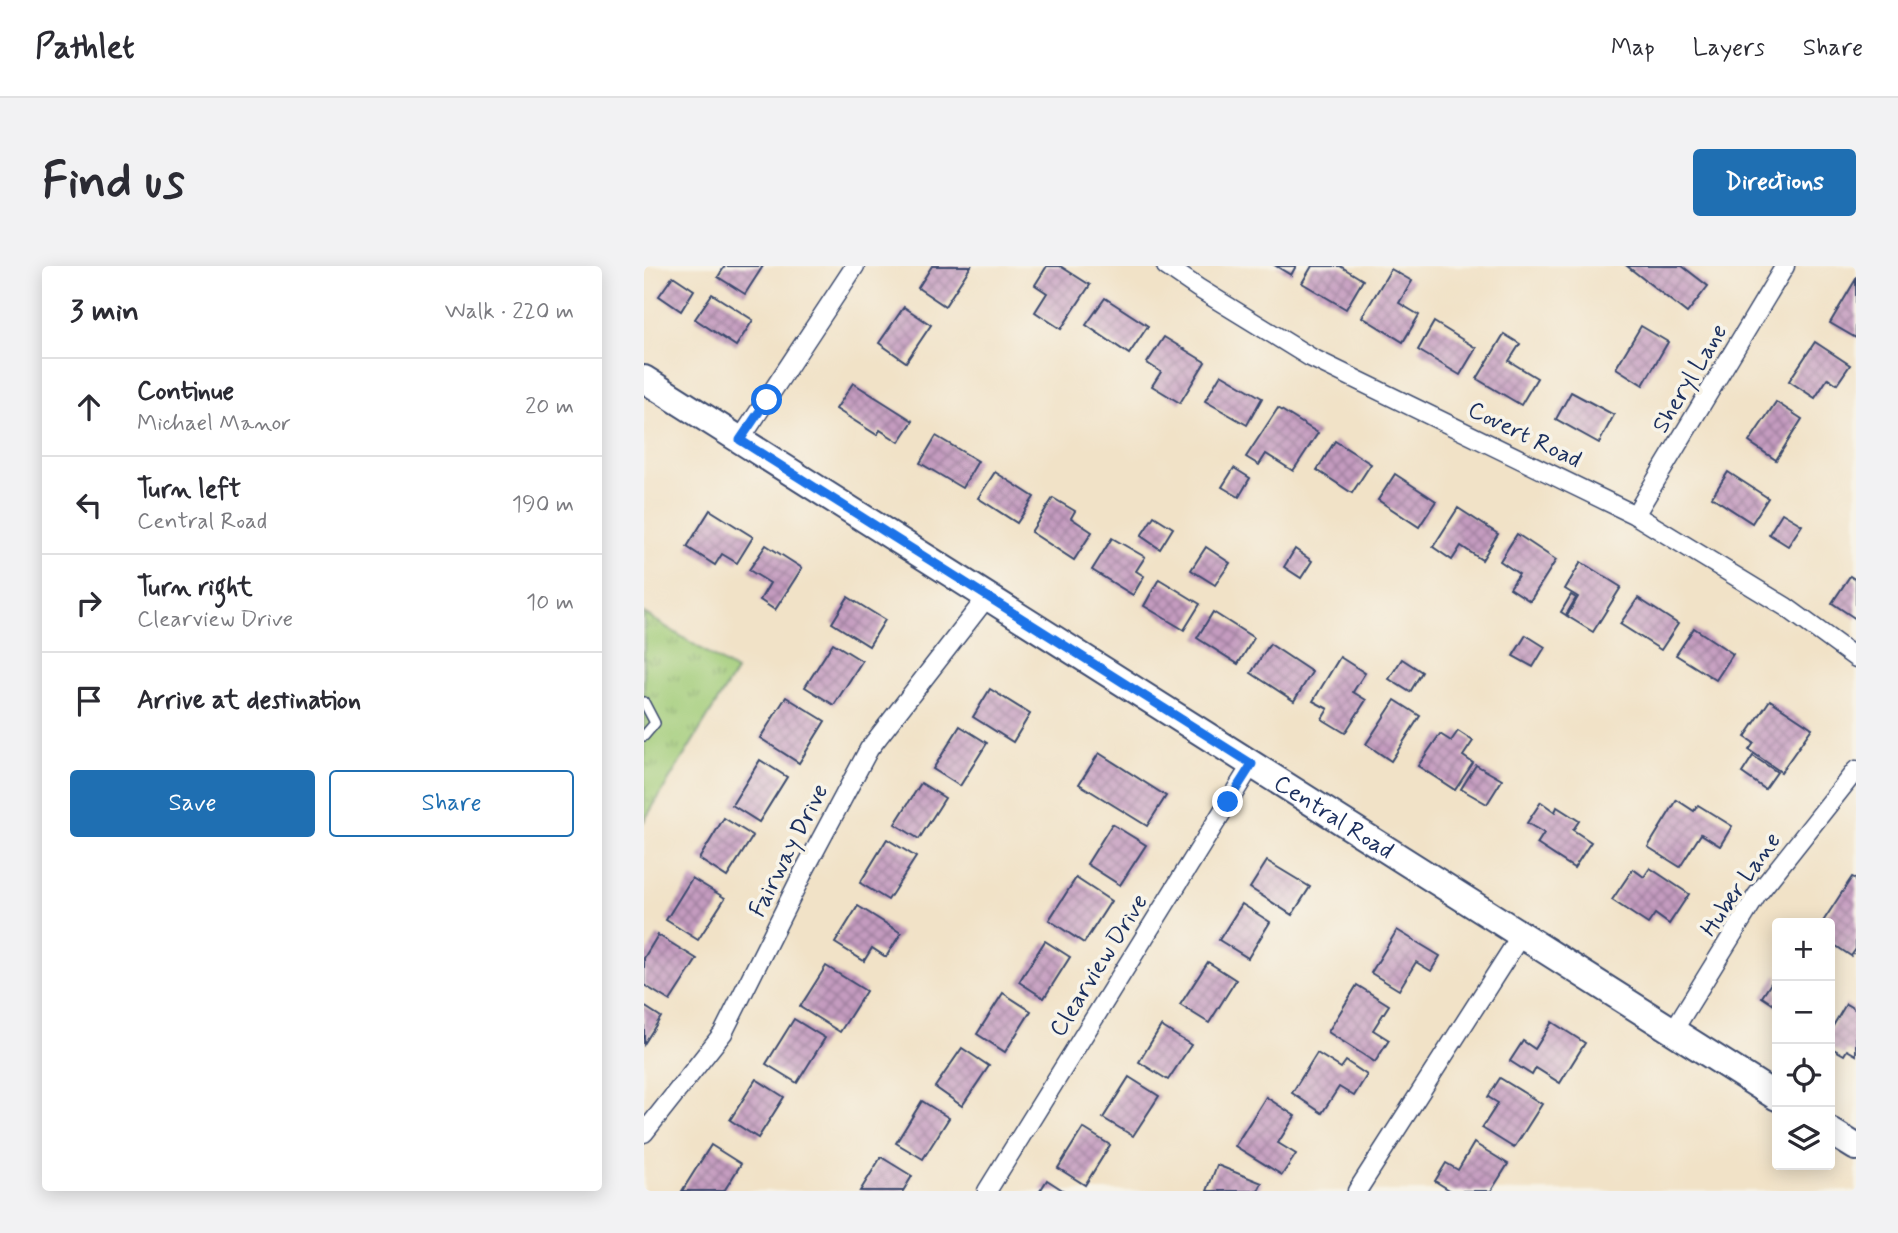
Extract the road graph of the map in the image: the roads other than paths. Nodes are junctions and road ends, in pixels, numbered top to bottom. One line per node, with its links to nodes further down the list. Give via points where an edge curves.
1 (855, 266): 5 (street)
2 (1166, 266): 6 (street, Covert Road, via 1310,357)
3 (1784, 266): 6 (street, Sheryl Lane)
4 (644, 379): 5 (main road, Central Road)
5 (740, 440): 7 (main road, Central Road)
6 (1635, 515): 8 (street, Covert Road, via 1786,607)
7 (987, 597): 11 (main road, Central Road); 16 (street, Fairway Drive, via 869,748 723,1033)
8 (1856, 658)
9 (644, 702): 10 (lane, via 655,723)
10 (644, 736)
11 (1252, 764): 13 (main road, Central Road); 19 (street, Clearview Drive)
12 (1856, 770): 14 (street, Huber Lane, via 1757,895)
13 (1521, 935): 14 (main road, Central Road); 20 (street)
14 (1673, 1031): 15 (main road, Central Road)
15 (1772, 1094)
16 (644, 1133)
17 (1835, 1133): 18 (main road)
18 (1856, 1147)
19 (987, 1191)
20 (1357, 1191)

